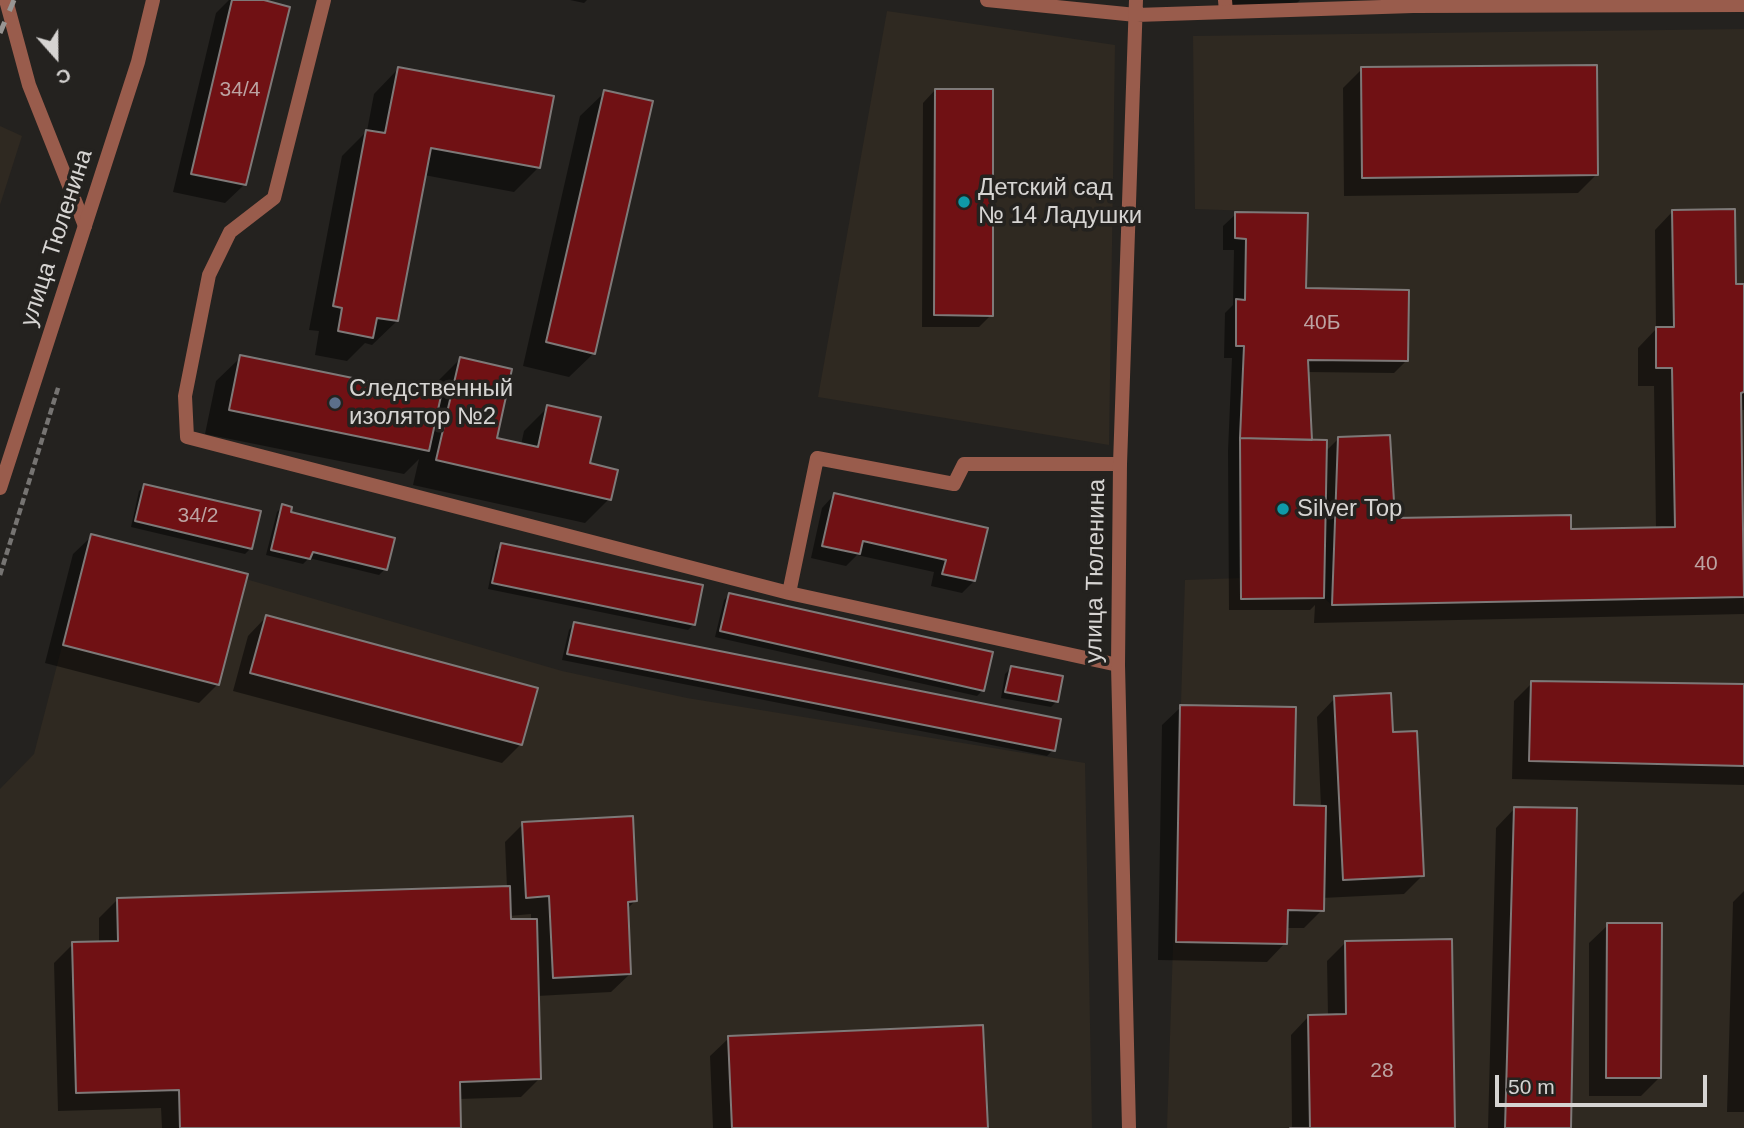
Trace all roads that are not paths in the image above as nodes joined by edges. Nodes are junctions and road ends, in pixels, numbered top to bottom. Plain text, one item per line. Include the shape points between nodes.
1 (6, 0) edge
2 (153, 0) edge
3 (324, 0) edge
4 (987, 0) edge
5 (1413, 3) edge
6 (1325, 5) edge
7 (1744, 5) edge
8 (1226, 6) edge
9 (1136, 7) edge
10 (85, 226) junction
11 (1120, 464) junction
12 (0, 488) edge
13 (789, 593) junction
14 (1118, 665) junction
15 (1129, 1128) edge

1 - 10 street via 29,85
2 - 10 street, улица Тюленина
3 - 13 street via 274,198 230,232 209,275 185,396 187,437
4 - 9 street
5 - 6 street
5 - 7 street
6 - 8 street
8 - 9 street
9 - 11 street, улица Тюленина
10 - 12 street, улица Тюленина
11 - 13 street via 964,464 954,484 817,458
11 - 14 street, улица Тюленина
13 - 14 street
14 - 15 street, улица Тюленина

